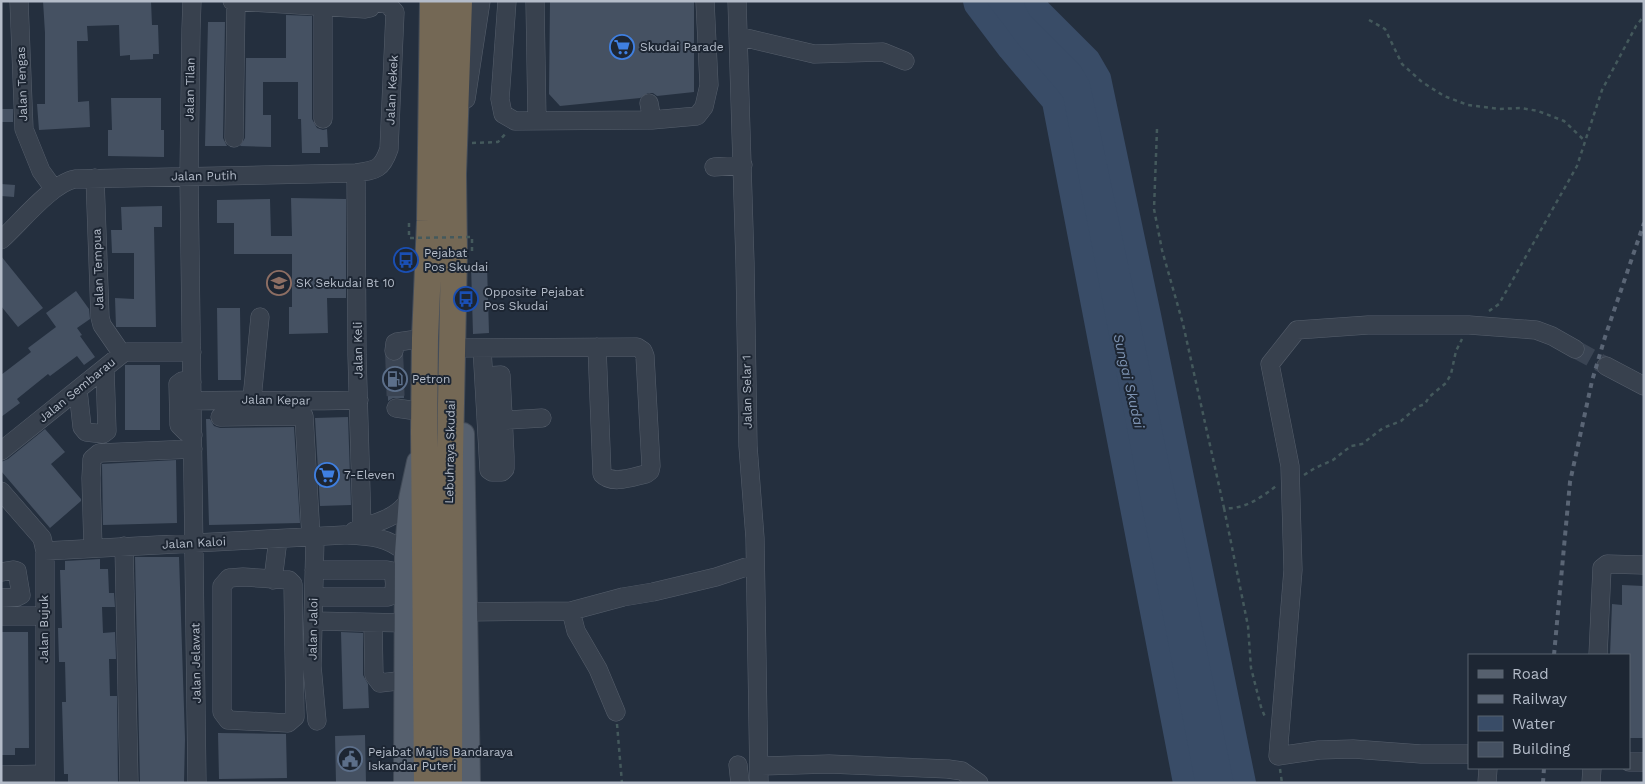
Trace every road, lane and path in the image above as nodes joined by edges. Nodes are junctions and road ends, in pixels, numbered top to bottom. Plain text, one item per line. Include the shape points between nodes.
1 (19, 1) edge
2 (192, 1) edge
3 (232, 1) edge
4 (372, 1) edge
5 (433, 1) edge
6 (459, 1) edge
7 (481, 1) edge
8 (507, 1) edge
9 (535, 1) edge
10 (705, 1) edge
11 (737, 1) edge
12 (236, 2) edge
13 (323, 4) edge
14 (1644, 16) edge
15 (1369, 20) dead end
16 (738, 36) junction
17 (905, 61) dead end
18 (322, 119) dead end
19 (537, 121) junction
20 (1157, 129) dead end
21 (234, 138) dead end
22 (1585, 141) junction
23 (498, 142) dead end
24 (463, 144) dead end
25 (743, 165) junction
26 (714, 167) dead end
27 (356, 173) junction
28 (453, 174) junction
29 (189, 176) junction
30 (95, 178) junction
31 (54, 189) junction
32 (409, 223) dead end
33 (1, 240) edge
34 (472, 253) dead end
35 (260, 317) dead end
36 (1469, 325) junction
37 (425, 338) junction
38 (597, 347) junction
39 (452, 348) junction
40 (482, 348) junction
41 (1575, 349) tunnel mouth
42 (394, 351) dead end
43 (192, 352) junction
44 (122, 354) junction
45 (1606, 366) tunnel mouth
46 (105, 368) junction
47 (192, 382) junction
48 (451, 382) junction
49 (1644, 386) edge
50 (78, 390) junction
51 (252, 399) junction
52 (359, 400) junction
53 (192, 401) junction
54 (319, 401) junction
55 (396, 408) dead end
56 (304, 416) junction
57 (220, 417) dead end
58 (542, 418) dead end
59 (424, 422) junction
60 (193, 442) junction
61 (1, 451) edge
62 (1290, 480) junction
63 (1, 491) edge
64 (410, 499) junction
65 (1224, 508) junction
66 (362, 527) junction
67 (344, 535) junction
68 (313, 537) junction
69 (278, 539) junction
70 (194, 543) junction
71 (124, 546) junction
72 (93, 548) junction
73 (45, 551) junction
74 (406, 553) junction
75 (755, 564) junction
76 (1644, 565) edge
77 (314, 570) junction
78 (1, 572) edge
79 (273, 580) junction
80 (314, 597) junction
81 (1, 598) edge
82 (571, 611) junction
83 (466, 612) junction
84 (1, 616) edge
85 (44, 616) junction
86 (314, 620) junction
87 (373, 623) junction
88 (406, 623) junction
89 (1598, 654) edge
90 (406, 680) junction
91 (616, 712) joint
92 (317, 720) dead end
93 (450, 743) junction
94 (1277, 746) junction
95 (1468, 754) edge
96 (1630, 762) edge
97 (1644, 762) edge
98 (1488, 769) edge
99 (1592, 769) edge
100 (759, 774) edge
101 (1, 775) edge
102 (45, 778) edge
103 (129, 783) edge
104 (197, 783) edge
105 (405, 783) edge
106 (427, 783) edge
107 (449, 783) edge
108 (454, 783) edge
109 (469, 783) edge
110 (622, 783) edge
111 (979, 783) edge
112 (1487, 783) edge
113 (1591, 783) edge

1 - 31 street, Jalan Tengas via 24,129 41,171
2 - 29 street, Jalan Tilan
3 - 12 street
4 - 13 street via 370,8 365,9
4 - 27 street, Jalan Kekek via 386,4 396,12 389,149 384,162 376,170
5 - 37 highway, Lebuhraya Skudai
6 - 28 highway, Lebuhraya Skudai
7 - 28 street
8 - 19 street via 500,99 503,114 515,121
9 - 19 street
10 - 19 street via 709,85 704,108 697,116 650,111
11 - 16 street, Jalan Selar 1
12 - 13 street
12 - 21 street
13 - 18 street
14 - 22 path via 1602,90
15 - 22 path via 1385,29 1402,64 1444,96 1468,106 1538,111 1564,121
16 - 17 street via 814,54 883,52
16 - 25 street, Jalan Selar 1
20 - 65 path via 1154,209
22 - 36 path via 1577,166 1499,304
23 - 24 path
25 - 26 street
25 - 75 street, Jalan Selar 1 via 748,446
27 - 29 street, Jalan Putih
27 - 52 street, Jalan Keli
28 - 39 highway, Lebuhraya Skudai
29 - 30 street, Jalan Putih
29 - 43 street, Jalan Tilan
30 - 31 street, Jalan Putih via 66,180
30 - 44 street, Jalan Tempua via 100,317
31 - 33 street
32 - 34 path, bridge via 409,238 472,236
35 - 51 street
36 - 41 street via 1536,330
36 - 62 path via 1456,351 1446,383 1424,404 1362,444 1351,446 1333,460
36 - 62 street via 1368,325 1296,330 1270,364
37 - 42 street via 397,342
37 - 59 highway, Lebuhraya Skudai
38 - 38 street via 637,347 645,356 651,466 646,474 613,480 602,474
38 - 40 street
39 - 40 street
39 - 48 highway, Lebuhraya Skudai
40 - 58 street via 484,376 495,421
43 - 44 street, Jalan Sembarau
43 - 47 street, Jalan Jelawat
44 - 46 street, Jalan Sembarau
45 - 49 street
46 - 50 street, Jalan Sembarau
46 - 50 street via 107,431 103,434 86,432 82,427
47 - 53 street, Jalan Jelawat
47 - 60 street via 178,384 179,425
48 - 83 main road via 462,434
48 - 93 highway, Lebuhraya Skudai
50 - 61 street, Jalan Sembarau
51 - 53 street, Jalan Kepar
51 - 54 street, Jalan Kepar
52 - 54 street, Jalan Kepar
52 - 66 street, Jalan Keli
53 - 60 street, Jalan Jelawat
54 - 56 street via 319,410
55 - 59 street
56 - 57 street
56 - 68 street, Jalan Jaloi
59 - 64 main road
59 - 106 highway, Lebuhraya Skudai
60 - 70 street, Jalan Jelawat
60 - 72 street via 98,453 92,459
62 - 65 path via 1251,503 1235,509
62 - 94 street via 1293,570
63 - 73 street, Jalan Bujuk via 42,538
64 - 66 street, Jalan Kaloi via 402,510
64 - 74 main road
65 - 94 path via 1248,626 1251,668 1261,707
66 - 67 street, Jalan Kaloi
67 - 68 street, Jalan Kaloi
67 - 74 street, Jalan Kaloi via 392,541
68 - 69 street, Jalan Kaloi
68 - 77 street, Jalan Jaloi
69 - 70 street, Jalan Kaloi
69 - 79 street
70 - 71 street, Jalan Kaloi
70 - 104 street, Jalan Jelawat
71 - 72 street, Jalan Kaloi
71 - 103 street
72 - 73 street, Jalan Kaloi
73 - 85 street, Jalan Bujuk
74 - 88 main road
75 - 82 street via 693,583
75 - 100 street, Jalan Selar 1
76 - 89 street via 1606,564 1602,568
77 - 80 street, Jalan Jaloi
77 - 80 street via 392,571 394,590 388,597
78 - 81 street via 17,572 21,590 17,597
79 - 79 street via 229,578 222,586 222,712 228,720 288,723 295,717 293,584 289,580
80 - 86 street, Jalan Jaloi
82 - 83 street
82 - 91 street via 576,631 598,668
83 - 109 main road
84 - 85 street
85 - 102 street, Jalan Bujuk
86 - 87 street
86 - 92 street, Jalan Jaloi via 312,666
87 - 88 street
87 - 90 street via 376,679 380,683
88 - 90 main road
90 - 105 main road
91 - 110 path
93 - 107 highway, Lebuhraya Skudai
93 - 108 highway
94 - 95 street via 1278,756 1353,749
96 - 97 street
98 - 112 street
99 - 113 street
100 - 111 street via 829,764 948,769 962,771
101 - 102 street

